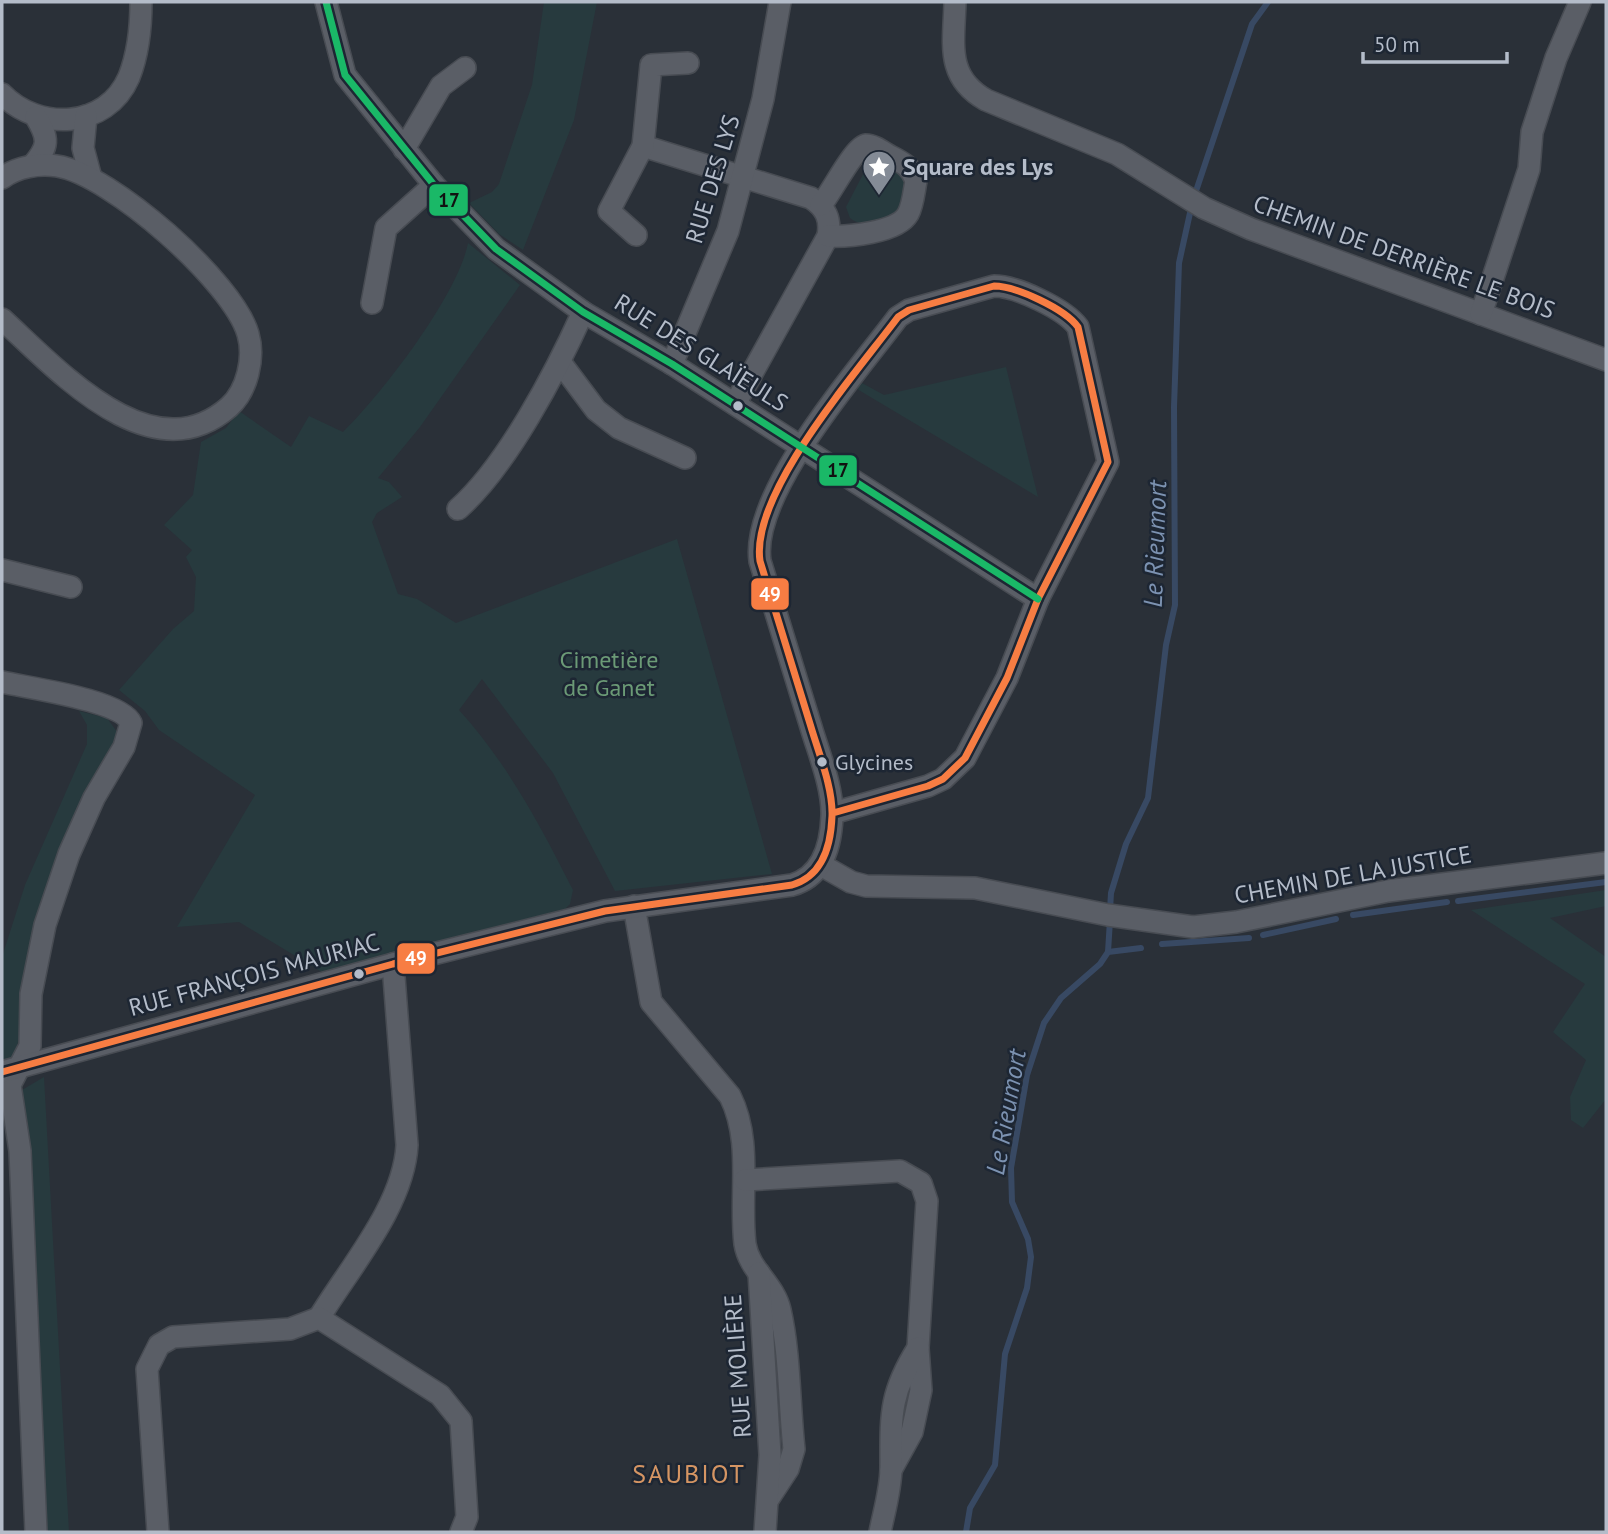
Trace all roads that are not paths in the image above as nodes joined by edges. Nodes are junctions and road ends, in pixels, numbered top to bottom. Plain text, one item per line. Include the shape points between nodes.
1 (141, 2) edge
2 (326, 2) edge
3 (780, 2) edge
4 (955, 2) edge
5 (1580, 2) edge
6 (688, 62) dead end
7 (465, 68) dead end
8 (2, 94) edge
9 (86, 116) junction
10 (36, 117) junction
11 (643, 146) junction
12 (404, 149) junction
13 (33, 165) junction
14 (743, 177) junction
15 (2, 178) edge
16 (90, 178) junction
17 (433, 185) junction
18 (821, 205) junction
19 (636, 235) dead end
20 (828, 236) junction
21 (372, 303) dead end
22 (583, 312) junction
23 (1481, 314) junction
24 (2, 319) edge
25 (1606, 360) edge
26 (560, 362) junction
27 (672, 364) junction
28 (735, 404) junction
29 (802, 446) junction
30 (685, 458) dead end
31 (458, 509) dead end
32 (2, 570) edge
33 (71, 587) dead end
34 (1038, 599) junction
35 (2, 682) edge
36 (833, 813) junction
37 (1606, 863) edge
38 (815, 871) junction
39 (634, 906) junction
40 (393, 964) junction
41 (9, 1070) edge
42 (745, 1180) junction
43 (319, 1318) junction
44 (36, 1532) edge
45 (158, 1532) edge
46 (461, 1532) edge
47 (765, 1532) edge
48 (880, 1532) edge

1 - 9 street via 128,79 116,96
2 - 12 street, RUE DES GLAÏEULS via 345,75
3 - 14 street, RUE DES LYS via 764,99
4 - 23 street, CHEMIN DE DERRIÈRE LE BOIS via 957,71 969,90 1117,154 1251,229
5 - 23 street via 1532,132 1529,169
6 - 11 street via 651,65
7 - 12 street via 441,86
8 - 10 street
9 - 10 street via 54,121
9 - 16 street via 83,148
10 - 13 street via 46,133 45,151
11 - 14 street
11 - 19 street via 609,211
12 - 17 street, RUE DES GLAÏEULS
13 - 15 street
13 - 16 street via 58,166
14 - 18 street
14 - 27 street, RUE DES LYS via 728,231
16 - 24 street via 162,228 193,256 238,312 248,335 245,384 232,404 213,420 190,430 165,431 141,425 85,393
17 - 21 street via 386,228
17 - 22 street, RUE DES GLAÏEULS via 504,255
18 - 20 street via 828,216
18 - 20 street via 860,146 869,145 907,164 916,181 908,214 902,220 852,238
20 - 28 street
22 - 26 street, RUE DES GLAÏEULS
22 - 27 street, RUE DES GLAÏEULS
23 - 25 street, CHEMIN DE DERRIÈRE LE BOIS
26 - 30 street via 596,410 619,428
26 - 31 street, RUE DES GLAÏEULS via 481,488
27 - 28 street, RUE DES GLAÏEULS
28 - 29 street, RUE DES GLAÏEULS
29 - 34 street, RUE DES GLAÏEULS
29 - 34 street via 898,317 909,310 1008,286 1071,317 1078,327 1108,462
29 - 36 street via 762,524 758,548
32 - 33 street
34 - 36 street via 1007,678 955,770 928,786
35 - 41 street via 104,705 123,712 131,723 124,747 69,854 45,925 31,994 30,1046
36 - 38 street via 830,836
37 - 38 street, CHEMIN DE LA JUSTICE via 1388,891 1193,927 975,888 866,886
38 - 39 street, RUE FRANÇOIS MAURIAC via 792,885
39 - 40 street, RUE FRANÇOIS MAURIAC
39 - 42 street, RUE MOLIÈRE via 647,993 730,1096 739,1114
40 - 41 street, RUE FRANÇOIS MAURIAC
40 - 43 street via 406,1166 391,1202
41 - 44 street via 20,1151
42 - 47 street, RUE MOLIÈRE via 745,1241 759,1273 770,1455
42 - 48 street via 892,1170 921,1183 926,1201 918,1348 893,1400 891,1470
43 - 45 street via 290,1329 173,1337 155,1351 147,1369
43 - 46 street via 440,1395 455,1410 461,1420 467,1517

